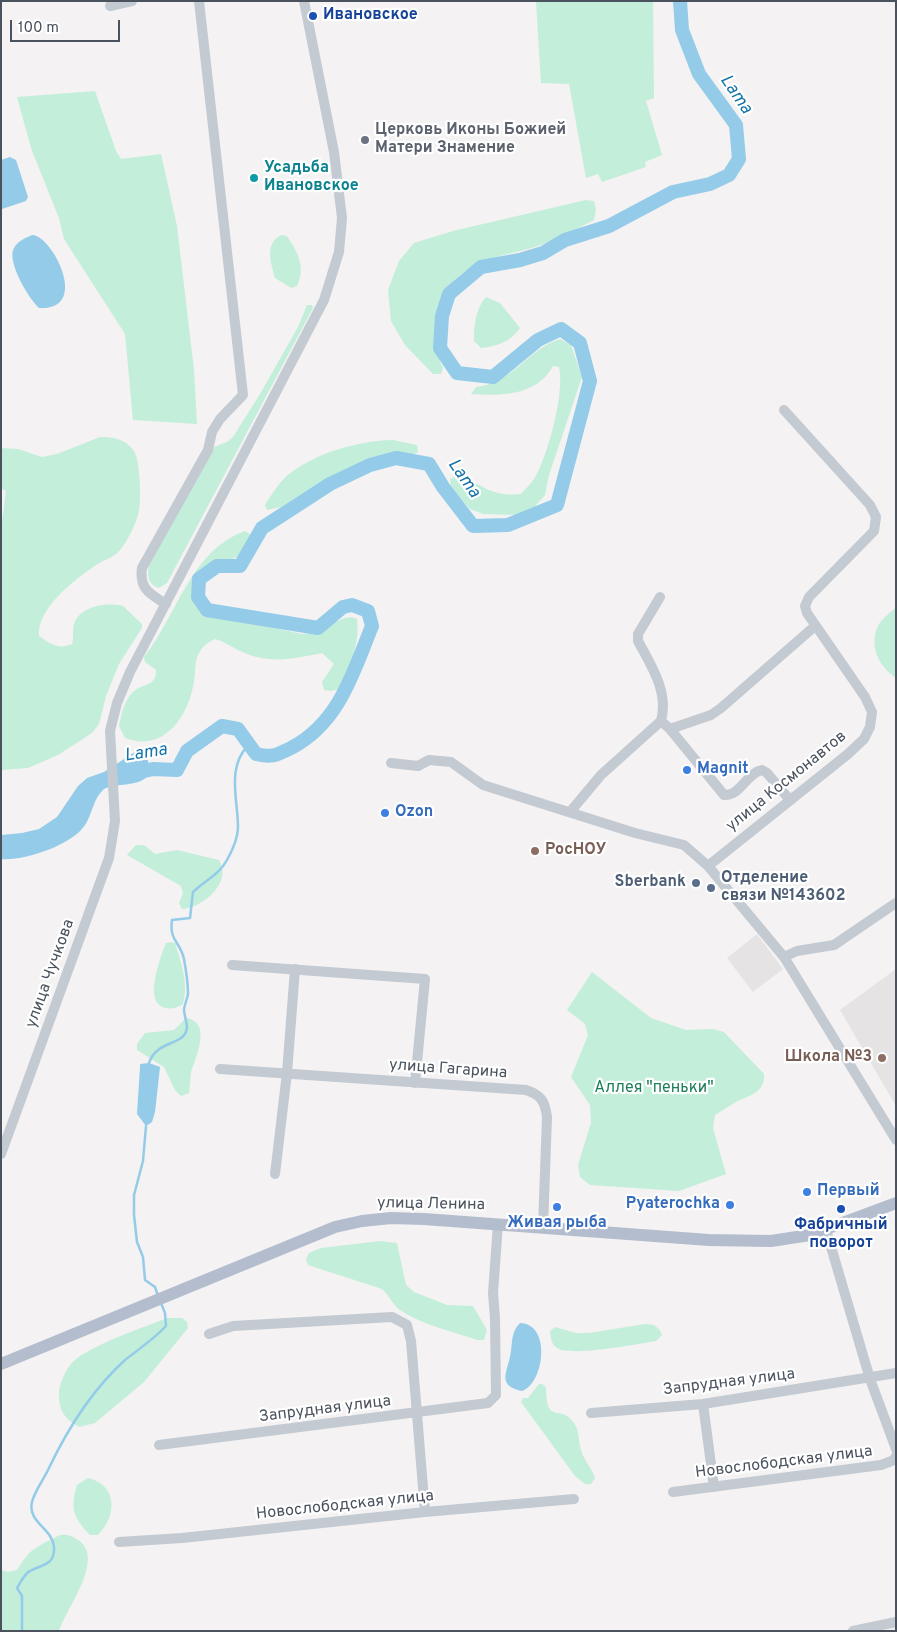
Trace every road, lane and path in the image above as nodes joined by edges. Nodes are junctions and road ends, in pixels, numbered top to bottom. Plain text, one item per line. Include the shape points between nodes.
1 (132, 1) edge
2 (199, 1) edge
3 (304, 1) edge
4 (110, 6) dead end
5 (784, 410) dead end
6 (660, 597) dead end
7 (166, 604) junction
8 (815, 626) junction
9 (661, 721) junction
10 (670, 729) junction
11 (390, 763) dead end
12 (790, 800) junction
13 (570, 812) junction
14 (708, 866) junction
15 (896, 903) edge
16 (784, 958) junction
17 (232, 964) dead end
18 (295, 969) junction
19 (220, 1069) dead end
20 (287, 1073) junction
21 (415, 1083) junction
22 (896, 1140) edge
23 (1, 1154) edge
24 (275, 1174) dead end
25 (896, 1203) edge
26 (498, 1224) junction
27 (543, 1227) junction
28 (826, 1230) junction
29 (210, 1334) dead end
30 (1, 1364) edge
31 (896, 1373) edge
32 (870, 1379) junction
33 (703, 1404) junction
34 (591, 1412) dead end
35 (416, 1414) junction
36 (159, 1445) dead end
37 (896, 1449) edge
38 (896, 1456) edge
39 (714, 1487) junction
40 (673, 1492) dead end
41 (574, 1499) dead end
42 (425, 1512) junction
43 (119, 1542) dead end
44 (896, 1622) edge
45 (853, 1631) edge

1 - 4 street
2 - 7 street via 243,394 212,432 208,450 142,568 140,579 144,589
3 - 7 street, улица Чучкова via 338,177 342,218 339,252 324,300
5 - 8 street, улица Космонавтов via 870,505 876,517 874,531 809,597 807,613
6 - 9 street via 638,634 638,641 658,677
7 - 23 street, улица Чучкова via 117,703 110,731 115,802 113,842
8 - 10 street via 721,708 711,715
8 - 12 street, улица Космонавтов via 866,697 872,712 870,728 864,739 848,754
9 - 10 street
9 - 13 street via 601,775
10 - 12 street via 724,795 734,793 751,775 762,770
11 - 13 street via 418,766 429,760 451,762 483,785
12 - 14 street, улица Космонавтов
13 - 14 street via 684,846
14 - 16 street
15 - 16 street via 834,946 797,951
16 - 22 street
17 - 18 street
18 - 20 street
18 - 21 street via 425,979
19 - 20 street, улица Гагарина
20 - 21 street, улица Гагарина
20 - 24 street
21 - 27 street, улица Гагарина via 526,1090 540,1097 547,1117
25 - 28 main road, улица Ленина
26 - 27 main road, улица Ленина
26 - 30 main road, улица Ленина via 391,1218 335,1227
26 - 35 street, Запрудная улица via 493,1293 496,1395 488,1403
27 - 28 main road, улица Ленина via 740,1242 791,1239
28 - 32 street
29 - 35 street via 233,1326 392,1317 400,1320 410,1333
31 - 32 street, Запрудная улица
32 - 33 street, Запрудная улица
32 - 37 street
33 - 34 street, Запрудная улица
33 - 39 street
35 - 36 street, Запрудная улица
35 - 42 street
38 - 39 street, Новослободская улица via 881,1465
39 - 40 street, Новослободская улица
41 - 42 street, Новослободская улица
42 - 43 street, Новослободская улица
44 - 45 street

